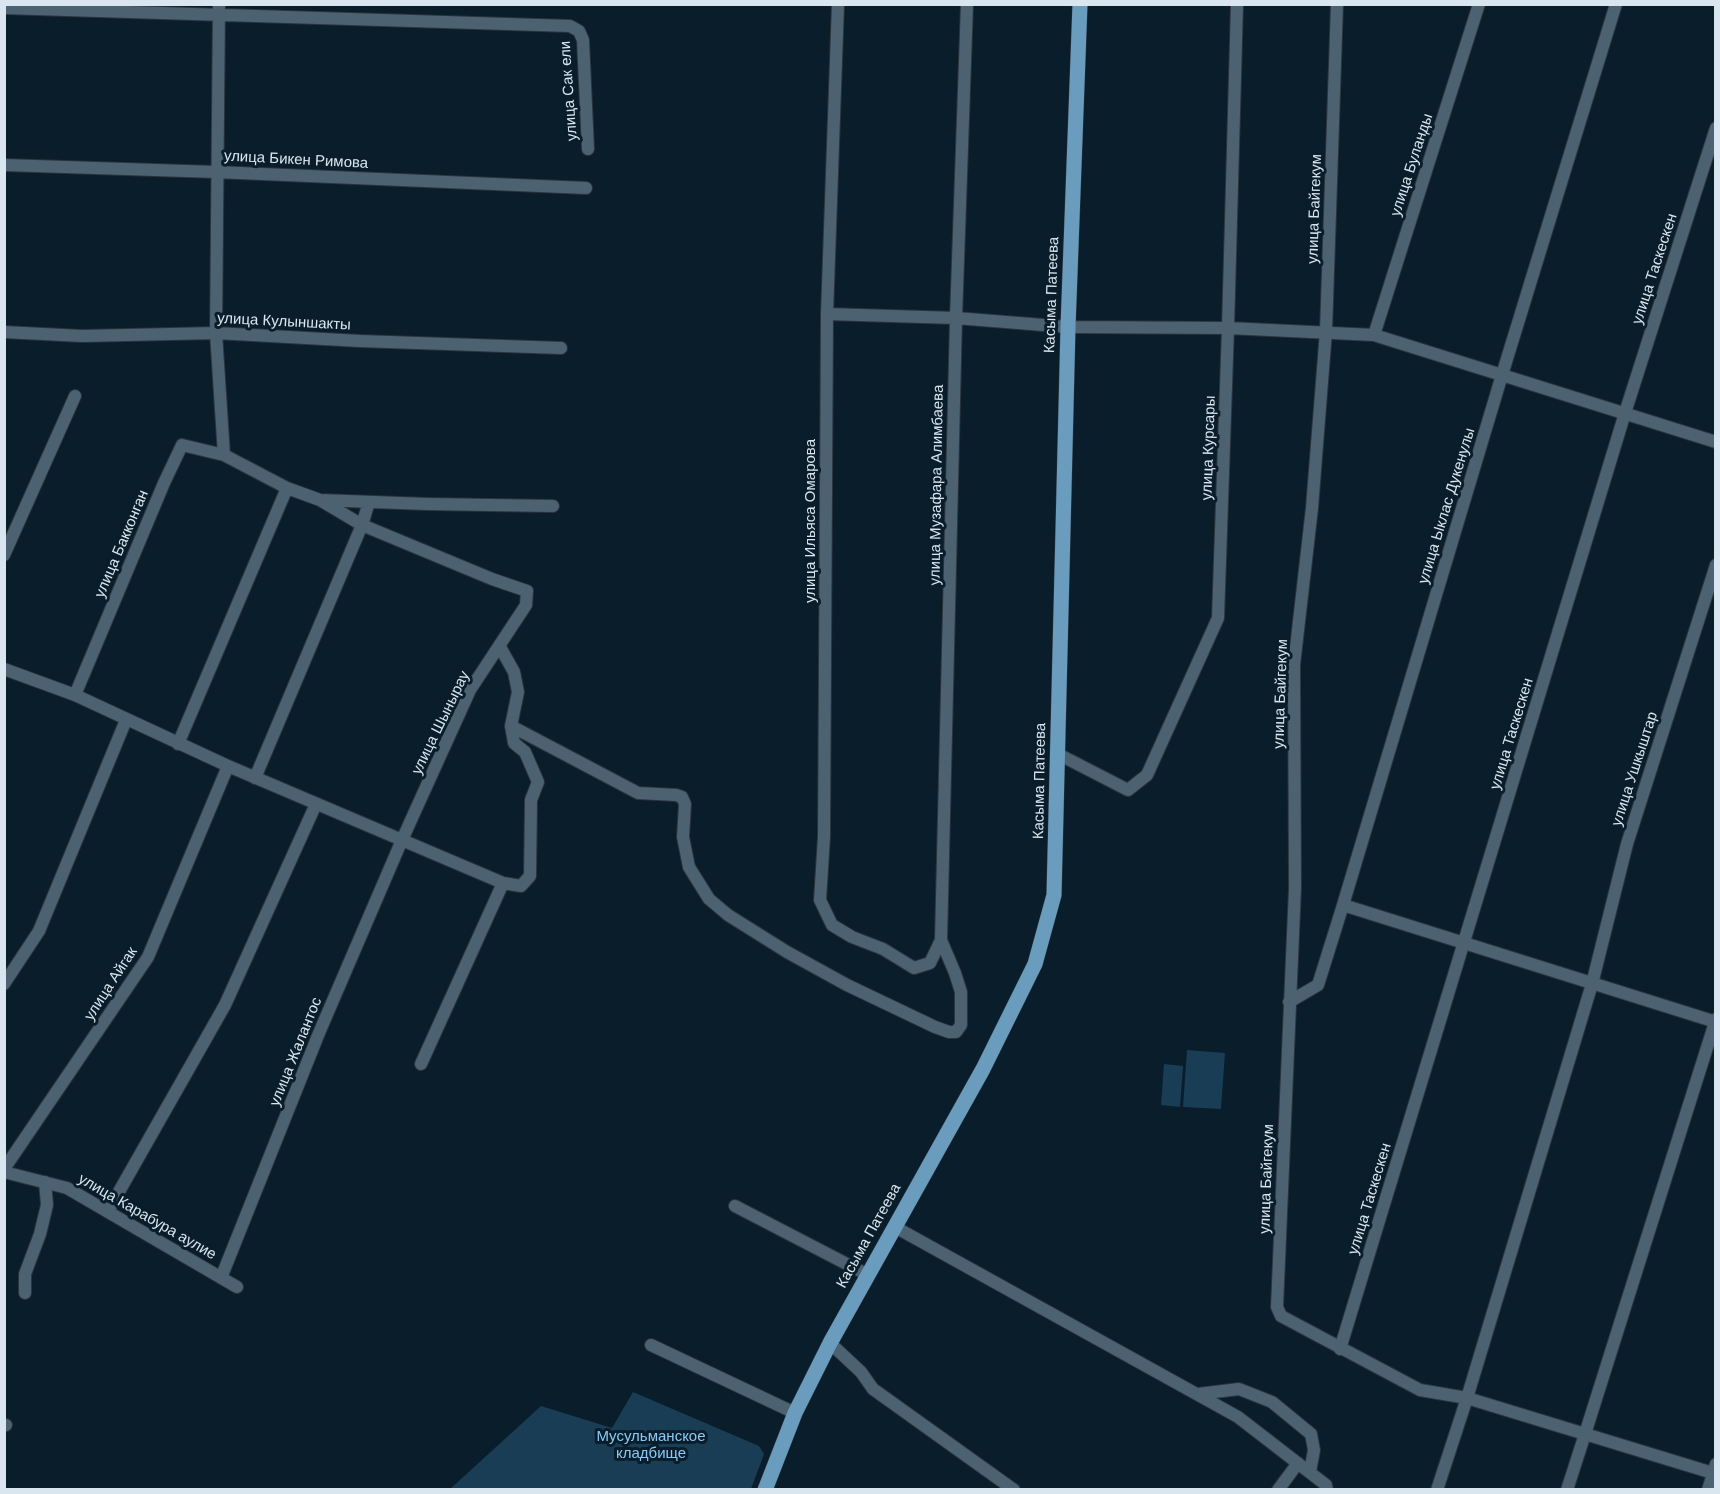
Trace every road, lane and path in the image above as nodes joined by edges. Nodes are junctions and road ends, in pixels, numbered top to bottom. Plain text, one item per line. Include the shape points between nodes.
1 (838, 4) edge
2 (967, 4) edge
3 (1080, 4) edge
4 (1237, 4) edge
5 (1337, 4) edge
6 (1479, 4) edge
7 (1616, 4) edge
8 (4, 9) edge
9 (219, 10) edge
10 (1716, 128) edge
11 (588, 149) dead end
12 (4, 165) edge
13 (216, 171) junction
14 (586, 188) dead end
15 (827, 314) junction
16 (956, 318) junction
17 (1068, 327) junction
18 (1228, 328) junction
19 (1326, 331) junction
20 (4, 332) edge
21 (216, 333) junction
22 (1374, 335) junction
23 (561, 348) dead end
24 (1502, 375) junction
25 (75, 396) dead end
26 (1625, 413) junction
27 (1716, 442) edge
28 (224, 455) junction
29 (287, 488) junction
30 (320, 500) junction
31 (369, 502) junction
32 (553, 506) dead end
33 (362, 525) junction
34 (4, 555) edge
35 (1716, 566) edge
36 (500, 647) junction
37 (4, 669) edge
38 (75, 695) junction
39 (126, 720) junction
40 (512, 726) junction
41 (178, 744) junction
42 (1058, 754) junction
43 (228, 766) junction
44 (255, 778) junction
45 (316, 804) junction
46 (402, 840) junction
47 (503, 883) junction
48 (1343, 905) junction
49 (941, 940) junction
50 (1464, 944) junction
51 (930, 963) joint
52 (4, 984) edge
53 (1592, 984) junction
54 (1289, 1002) junction
55 (1715, 1021) edge
56 (421, 1064) dead end
57 (4, 1171) edge
58 (45, 1182) junction
59 (735, 1206) dead end
60 (108, 1212) junction
61 (895, 1227) junction
62 (868, 1275) junction
63 (221, 1278) junction
64 (237, 1287) dead end
65 (25, 1293) dead end
66 (830, 1342) junction
67 (651, 1345) dead end
68 (1340, 1349) junction
69 (1198, 1394) junction
70 (1467, 1398) junction
71 (795, 1413) junction
72 (1585, 1434) junction
73 (1298, 1462) junction
74 (1715, 1471) edge
75 (1310, 1472) junction
76 (1014, 1489) edge
77 (765, 1490) edge
78 (1278, 1490) edge
79 (1327, 1490) edge
80 (1437, 1490) edge
81 (1567, 1490) edge
82 (1708, 1490) edge

1 - 15 street, улица Ильяса Омарова
2 - 16 street, улица Музафара Алимбаева
3 - 17 main road, Касыма Патеева
4 - 18 street, улица Курсары
5 - 19 street, улица Байгекум
6 - 22 street, улица Буланды
7 - 24 street, улица Ыклас Дукенулы
8 - 9 street, улица Сак ели
9 - 11 street, улица Сак ели via 570,26 579,31 583,40
9 - 13 street
10 - 26 street, улица Таскескен
12 - 13 street, улица Бикен Римова
13 - 14 street, улица Бикен Римова
13 - 21 street
15 - 16 street
15 - 51 street, улица Ильяса Омарова via 824,837 820,900 832,925 852,937 884,949 914,968
16 - 17 street
16 - 49 street, улица Музафара Алимбаева
17 - 18 street
17 - 42 main road, Касыма Патеева
18 - 19 street
18 - 42 street, улица Курсары via 1218,618 1147,775 1128,790
19 - 22 street
19 - 54 street, улица Байгекум via 1294,665 1295,888
20 - 21 street, улица Кулыншакты via 82,336
21 - 23 street, улица Кулыншакты
21 - 28 street
22 - 24 street
24 - 26 street
24 - 48 street, улица Ыклас Дукенулы
25 - 34 street
26 - 27 street
26 - 50 street, улица Таскескен
28 - 29 street
28 - 38 street, улица Бакконган via 182,446
29 - 30 street
29 - 41 street
30 - 31 street
30 - 33 street
31 - 32 street
31 - 33 street
33 - 36 street, улица Шынырау via 527,591 526,605
33 - 44 street
35 - 53 street, улица Ушкыштар via 1626,844
36 - 40 street via 514,672 518,692
36 - 46 street, улица Шынырау via 470,690
37 - 38 street
38 - 39 street
39 - 41 street
39 - 52 street via 39,931
40 - 47 street via 514,743 525,752 538,782 531,801 530,876 521,886
40 - 49 street via 638,793 682,797 689,867 709,899 787,952 847,985 935,1027 956,1032 961,1025 961,992
41 - 43 street
42 - 61 main road, Касыма Патеева via 1054,895 1035,964 983,1069
43 - 44 street
43 - 57 street, улица Айгак via 148,957
44 - 45 street
45 - 46 street
45 - 60 street via 225,1005
46 - 47 street
46 - 63 street, улица Жалантос via 319,1032
47 - 56 street
48 - 50 street
48 - 54 street, улица Ыклас Дукенулы via 1317,985
49 - 51 street, улица Музафара Алимбаева
50 - 53 street
50 - 68 street, улица Таскескен
53 - 55 street
53 - 70 street, улица Ушкыштар
54 - 68 street, улица Байгекум via 1277,1307 1281,1316
55 - 72 street
57 - 58 street, улица Карабура аулие
58 - 60 street, улица Карабура аулие via 67,1188
58 - 65 street via 47,1205 25,1274
59 - 62 street
60 - 63 street, улица Карабура аулие
61 - 62 main road, Касыма Патеева
61 - 69 street
62 - 66 main road, Касыма Патеева
63 - 64 street, улица Карабура аулие
66 - 71 main road, Касыма Патеева
66 - 76 street via 873,1389
67 - 71 street
68 - 70 street, улица Байгекум via 1420,1390
69 - 73 street via 1238,1417
69 - 75 street via 1239,1389 1272,1401 1311,1434 1314,1450
70 - 72 street, улица Байгекум
70 - 80 street, улица Ушкыштар
71 - 77 main road, Касыма Патеева
72 - 74 street, улица Байгекум
72 - 81 street
73 - 75 street
73 - 78 street
74 - 82 street
75 - 79 street

